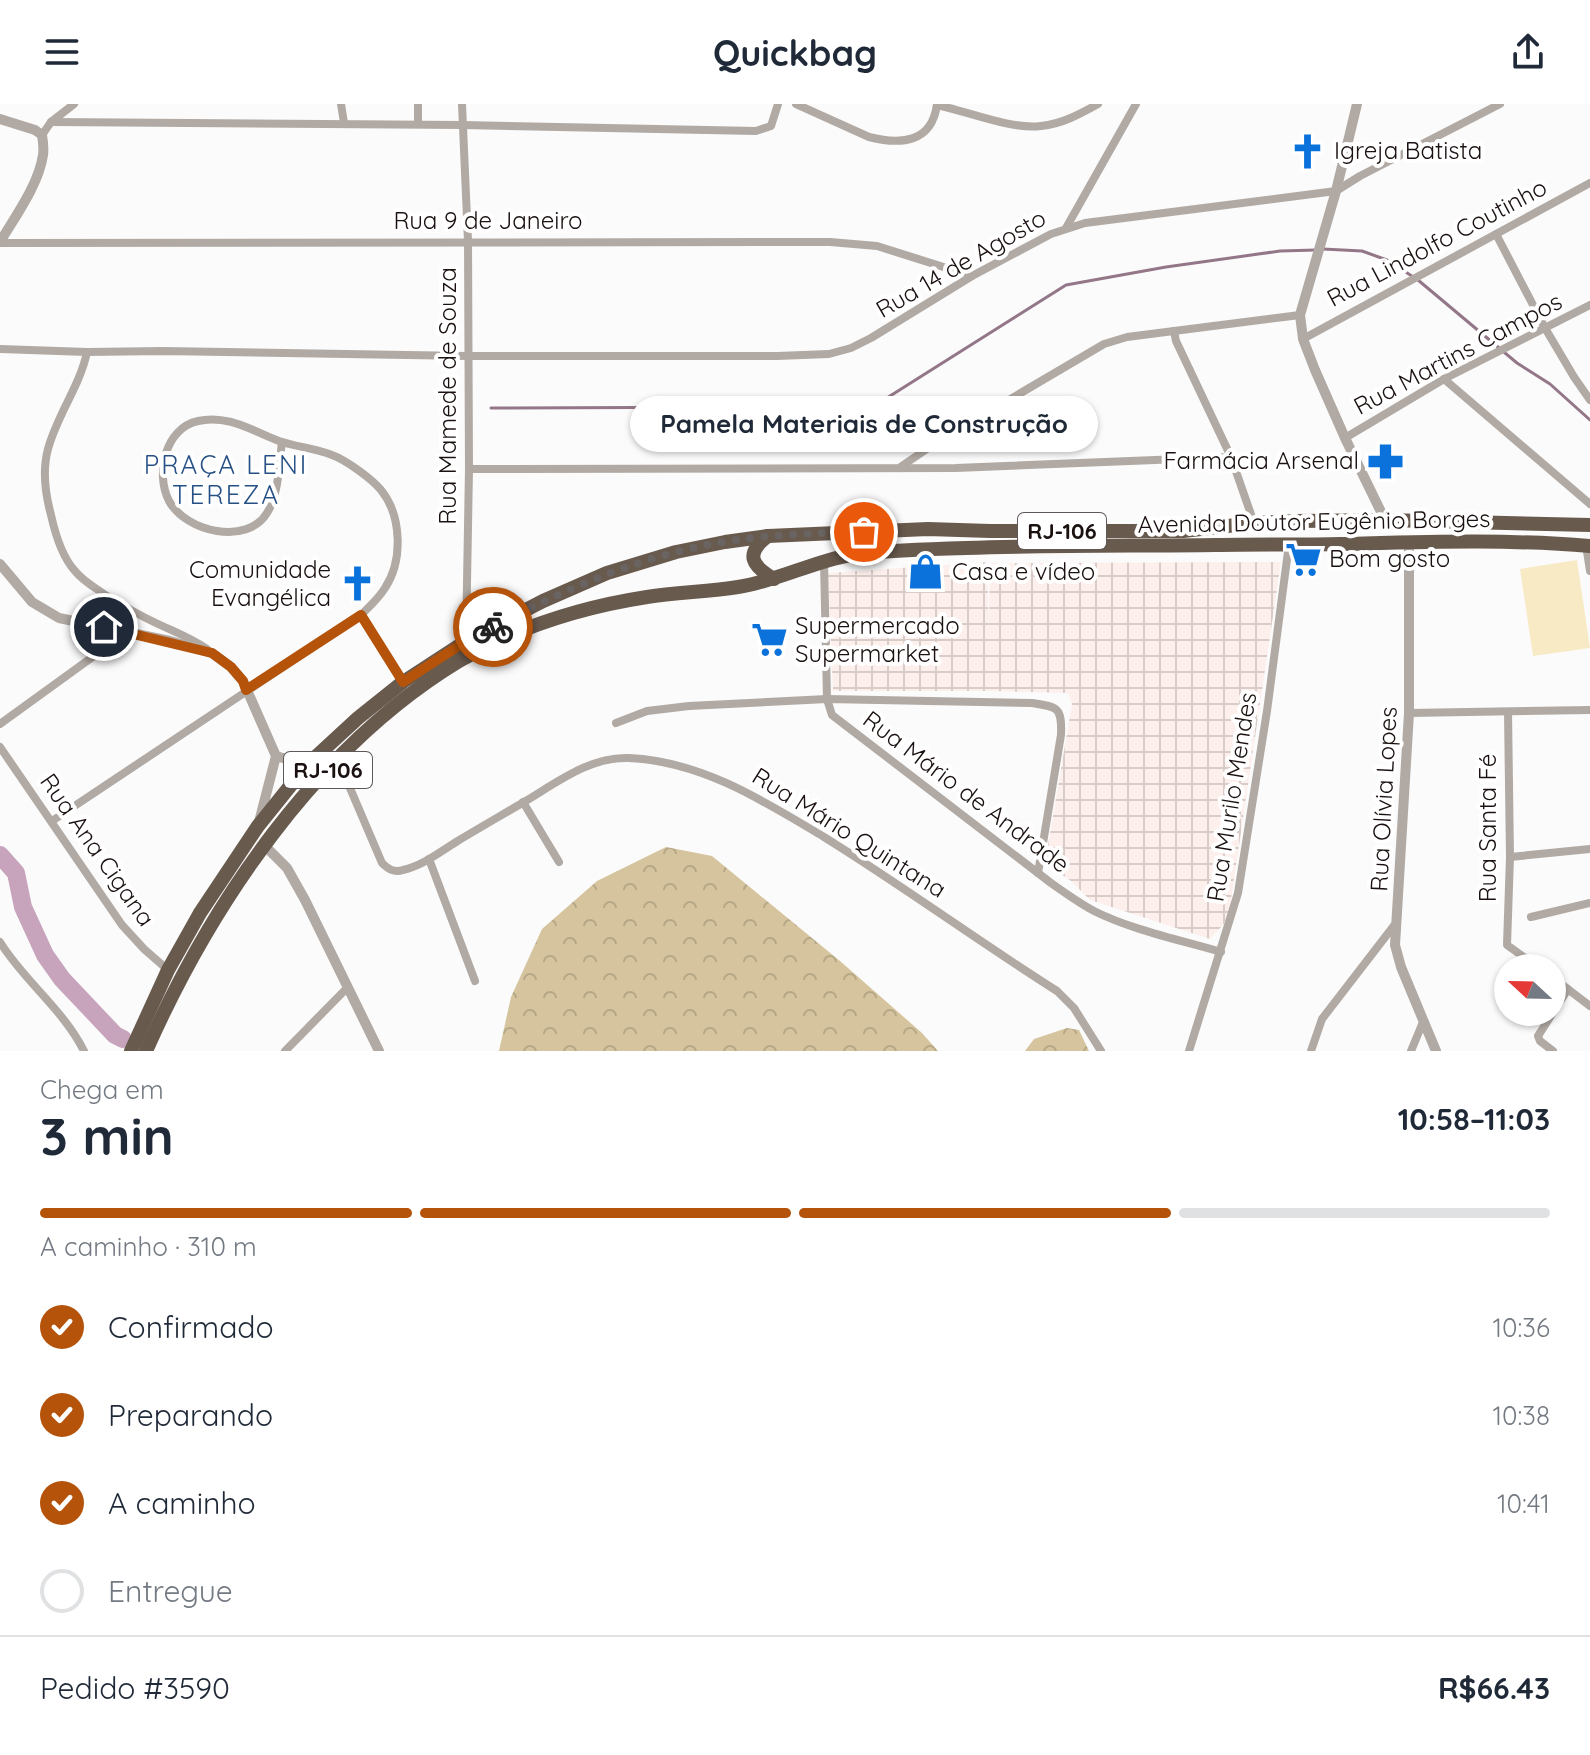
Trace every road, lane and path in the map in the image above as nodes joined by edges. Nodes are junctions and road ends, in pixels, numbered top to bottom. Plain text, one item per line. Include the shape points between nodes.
1 (74, 104) edge
2 (341, 104) edge
3 (418, 104) edge
4 (462, 104) edge
5 (778, 104) edge
6 (796, 104) edge
7 (937, 104) edge
8 (1098, 104) edge
9 (1136, 104) edge
10 (1357, 104) edge
11 (1500, 104) edge
12 (0, 119) edge
13 (51, 122) junction
14 (344, 123) junction
15 (418, 124) junction
16 (462, 125) junction
17 (39, 133) junction
18 (1590, 183) edge
19 (1336, 191) junction
20 (1066, 228) junction
21 (1496, 234) junction
22 (468, 241) junction
23 (0, 242) edge
24 (972, 276) junction
25 (1590, 305) edge
26 (1300, 315) junction
27 (1545, 328) junction
28 (1174, 331) junction
29 (1303, 339) junction
30 (0, 349) edge
31 (87, 352) junction
32 (468, 356) junction
33 (1444, 379) junction
34 (1590, 400) edge
35 (1345, 438) junction
36 (282, 442) junction
37 (1231, 457) junction
38 (899, 468) junction
39 (469, 469) junction
40 (1590, 504) edge
41 (1385, 520) junction
42 (1254, 523) junction
43 (1590, 525) edge
44 (768, 536) junction
45 (1409, 541) junction
46 (1289, 544) junction
47 (1588, 545) edge
48 (824, 561) junction
49 (0, 564) edge
50 (1590, 571) edge
51 (774, 579) junction
52 (361, 615) junction
53 (127, 632) junction
54 (466, 641) junction
55 (212, 653) junction
56 (403, 682) junction
57 (246, 690) junction
58 (827, 699) junction
59 (1590, 710) edge
60 (1508, 712) junction
61 (1409, 713) junction
62 (616, 723) dead end
63 (0, 724) edge
64 (0, 747) edge
65 (276, 756) junction
66 (338, 760) junction
67 (307, 765) junction
68 (523, 802) junction
69 (52, 821) junction
70 (258, 826) junction
71 (264, 845) junction
72 (1590, 849) edge
73 (1510, 857) junction
74 (429, 859) junction
75 (559, 862) dead end
76 (1038, 873) junction
77 (1590, 903) edge
78 (1531, 917) dead end
79 (1396, 923) junction
80 (0, 942) edge
81 (1221, 952) junction
82 (1520, 954) edge
83 (168, 970) junction
84 (475, 981) dead end
85 (348, 987) junction
86 (1568, 989) joint
87 (160, 1001) junction
88 (1589, 1003) edge
89 (1423, 1022) junction
90 (84, 1051) edge
91 (131, 1051) edge
92 (146, 1051) edge
93 (285, 1051) edge
94 (379, 1051) edge
95 (1101, 1051) edge
96 (1189, 1051) edge
97 (1311, 1051) edge
98 (1411, 1051) edge
99 (1436, 1051) edge
100 (1553, 1051) edge

1 - 13 street
2 - 14 street
3 - 15 street
4 - 16 street, Rua Mamede de Souza
5 - 16 street via 771,126 756,131
6 - 7 street via 880,140 922,135
7 - 8 street via 1037,127 1065,121
9 - 20 street
10 - 19 street
11 - 19 street, Rua 14 de Agosto
12 - 17 street
13 - 14 street
13 - 17 street
14 - 15 street
15 - 16 street
16 - 22 street, Rua Mamede de Souza
17 - 23 street via 40,167
18 - 21 street, Rua Lindolfo Coutinho
19 - 20 street, Rua 14 de Agosto
19 - 26 street
20 - 24 street, Rua 14 de Agosto
21 - 27 street
21 - 29 street, Rua Lindolfo Coutinho
22 - 23 street, Rua 9 de Janeiro
22 - 24 street, Rua 9 de Janeiro via 858,244
22 - 32 street, Rua Mamede de Souza
24 - 32 street, Rua 14 de Agosto via 871,338 829,354
25 - 27 street, Rua Martins Campos
26 - 28 street
26 - 29 street
27 - 33 street, Rua Martins Campos
27 - 34 street
28 - 37 street
28 - 38 street via 1104,344
29 - 35 street
30 - 31 street, Rua 14 de Agosto
31 - 32 street, Rua 14 de Agosto
31 - 55 street via 47,453 44,477 63,550 89,584
32 - 39 street, Rua Mamede de Souza
33 - 35 street, Rua Martins Campos
33 - 40 street
35 - 41 street
36 - 36 street via 218,419 196,421 177,433 166,452 162,472 168,500 196,527 234,532 256,525 268,512
36 - 52 street via 333,455 381,490 392,509 397,546 393,570 385,589
37 - 38 street
37 - 42 street
38 - 39 street
39 - 54 street, Rua Mamede de Souza
41 - 42 highway, Avenida Doutor Eugênio Borges / RJ-106
41 - 43 highway, Avenida Doutor Eugênio Borges / RJ-106
42 - 44 highway, Avenida Doutor Eugênio Borges / RJ-106 via 1183,531 928,529
44 - 51 highway via 753,556 758,569
44 - 54 highway, Avenida Doutor Eugênio Borges / RJ-106 via 676,552 607,573
45 - 46 highway, Avenida Doutor Eugênio Borges / RJ-106
45 - 47 highway, Avenida Doutor Eugênio Borges / RJ-106
45 - 61 street, Rua Olívia Lopes
46 - 48 highway, Avenida Doutor Eugênio Borges / RJ-106 via 898,550
46 - 81 street, Rua Murilo Mendes via 1238,893
47 - 50 street
48 - 51 highway, Avenida Doutor Eugênio Borges / RJ-106
48 - 58 street
49 - 53 street via 32,602 59,618
51 - 66 highway, Avenida Doutor Eugênio Borges / RJ-106 via 616,603 509,636 403,699
52 - 56 street
52 - 57 street
53 - 55 street
53 - 63 street
54 - 56 highway, Avenida Doutor Eugênio Borges / RJ-106
55 - 57 street via 231,667
56 - 67 highway, Avenida Doutor Eugênio Borges / RJ-106
57 - 65 street
57 - 69 street
58 - 62 street via 689,706 647,711
58 - 76 street, Rua Mário de Andrade via 832,715
58 - 76 street via 1032,703 1056,708 1061,713 1061,735
59 - 60 street
60 - 61 street
60 - 73 street, Rua Santa Fé
61 - 79 street, Rua Olívia Lopes
64 - 69 street, Rua Ana Cigana
65 - 67 street
65 - 70 street
66 - 71 highway, Avenida Doutor Eugênio Borges / RJ-106
66 - 74 street, Rua Mário Quintana via 382,863 402,871
67 - 70 highway, Avenida Doutor Eugênio Borges / RJ-106
68 - 74 street, Rua Mário Quintana
68 - 75 street
68 - 95 street, Rua Mário Quintana via 609,759 666,763 721,780 881,872 1057,991
69 - 83 street, Rua Ana Cigana via 122,925
70 - 83 highway, Avenida Doutor Eugênio Borges / RJ-106
71 - 85 street via 287,868
71 - 87 highway, Avenida Doutor Eugênio Borges / RJ-106
72 - 73 street
73 - 82 street, Rua Santa Fé via 1507,945
74 - 84 street
76 - 81 street, Rua Mário de Andrade via 1096,912
77 - 78 street
79 - 89 street, Rua Olívia Lopes via 1401,967
79 - 97 street via 1322,1019
80 - 90 street via 63,1017
81 - 96 street, Rua Murilo Mendes
83 - 87 highway, Avenida Doutor Eugênio Borges / RJ-106
85 - 93 street
85 - 94 street
86 - 88 street
86 - 100 street via 1538,1036
87 - 91 highway, Avenida Doutor Eugênio Borges / RJ-106
87 - 92 highway, Avenida Doutor Eugênio Borges / RJ-106
89 - 98 street
89 - 99 street, Rua Olívia Lopes

